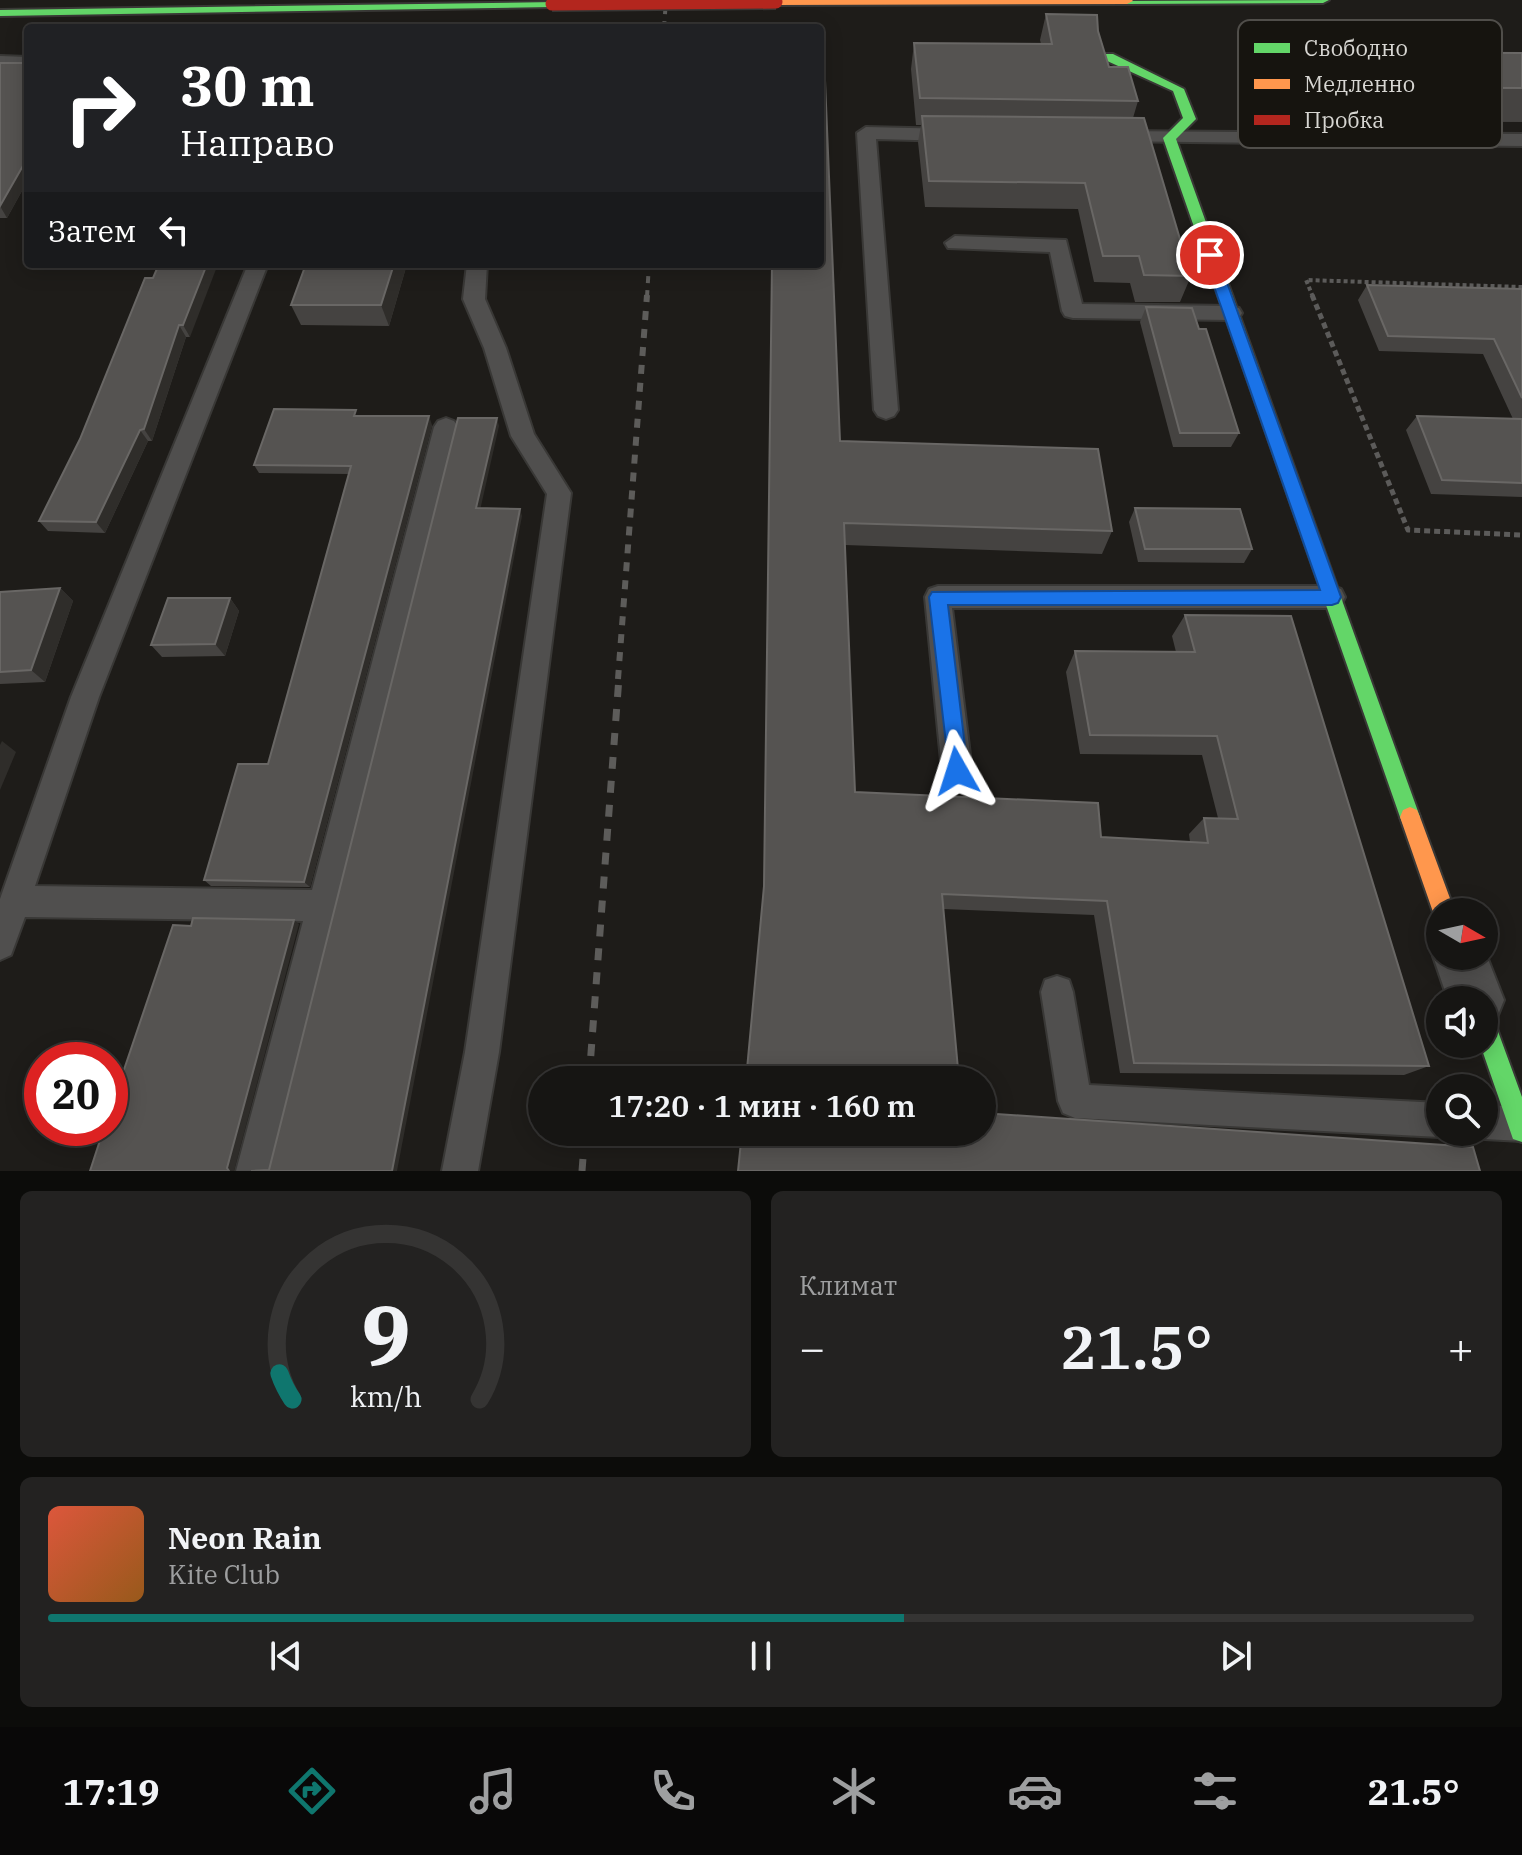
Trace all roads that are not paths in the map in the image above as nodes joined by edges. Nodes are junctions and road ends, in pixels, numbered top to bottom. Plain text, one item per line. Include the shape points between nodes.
1 (1323, 0) edge
2 (0, 13) edge
3 (1109, 57) edge
4 (0, 61) edge
5 (24, 62) edge
6 (977, 135) edge
7 (1089, 137) edge
8 (1169, 138) junction
9 (1238, 138) edge
10 (1502, 140) edge
11 (1522, 140) edge
12 (955, 243) dead end
13 (256, 268) edge
14 (477, 268) edge
15 (1231, 313) junction
16 (886, 410) dead end
17 (446, 427) dead end
18 (1332, 597) junction
19 (957, 771) dead end
20 (1439, 898) edge
21 (16, 901) junction
22 (323, 906) junction
23 (0, 944) edge
24 (1057, 992) dead end
25 (1496, 1058) edge
26 (1426, 1119) edge
27 (1498, 1124) edge
28 (1521, 1127) edge
29 (254, 1171) edge
30 (460, 1171) edge

1 - 2 street, bridge
3 - 8 street via 1178,89 1190,119
4 - 5 lane
6 - 16 lane via 866,133
7 - 8 lane
8 - 9 lane
8 - 15 street
10 - 11 lane
12 - 15 lane via 1059,245 1073,311
13 - 21 lane via 85,697
14 - 30 lane via 474,299 523,436 559,493 482,1052
15 - 18 street
17 - 22 lane
18 - 19 lane via 938,597
18 - 20 street
21 - 22 lane
21 - 23 lane
22 - 29 lane
24 - 26 lane via 1075,1101
25 - 28 street
27 - 28 lane

